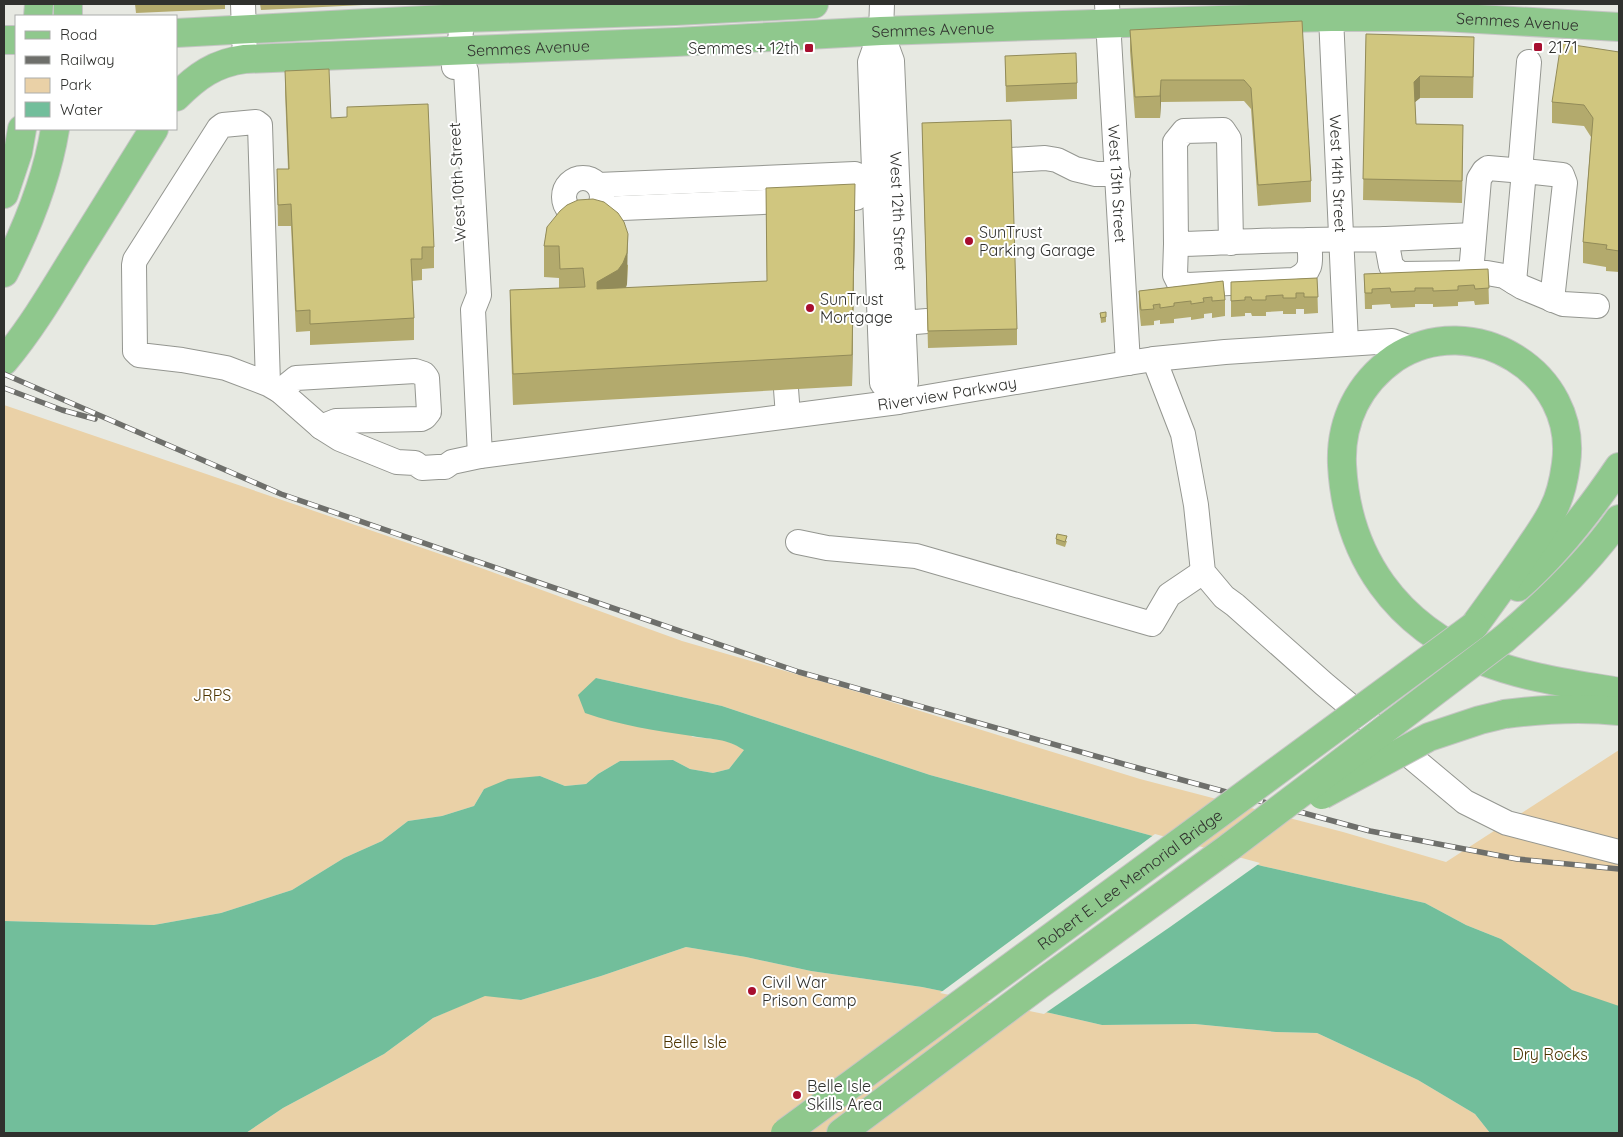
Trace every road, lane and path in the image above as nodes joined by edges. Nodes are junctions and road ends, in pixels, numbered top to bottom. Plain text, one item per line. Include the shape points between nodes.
1 (814, 4) edge
2 (882, 4) edge
3 (674, 7) edge
4 (1329, 10) edge
5 (462, 11) edge
6 (1107, 13) edge
7 (243, 17) edge
8 (1619, 27) edge
9 (881, 31) junction
10 (178, 33) edge
11 (676, 42) junction
12 (458, 51) junction
13 (245, 60) junction
14 (1529, 62) dead end
15 (178, 95) edge
16 (22, 130) edge
17 (55, 130) edge
18 (144, 130) edge
19 (153, 130) edge
20 (1012, 160) edge
21 (1522, 171) junction
22 (126, 173) junction
23 (1118, 174) junction
24 (897, 180) junction
25 (874, 182) junction
26 (598, 186) junction
27 (4, 194) edge
28 (598, 209) junction
29 (1474, 235) junction
30 (1386, 239) junction
31 (1309, 240) junction
32 (1342, 240) junction
33 (1231, 243) junction
34 (1176, 244) junction
35 (6, 268) edge
36 (1471, 274) junction
37 (1514, 282) junction
38 (1552, 300) junction
39 (1598, 306) dead end
40 (927, 322) edge
41 (903, 323) junction
42 (1346, 343) junction
43 (1413, 349) junction
44 (1154, 360) junction
45 (4, 361) edge
46 (1128, 363) junction
47 (274, 388) junction
48 (786, 390) dead end
49 (898, 402) junction
50 (788, 416) junction
51 (322, 427) junction
52 (480, 456) junction
53 (1619, 466) edge
54 (1619, 519) edge
55 (798, 542) dead end
56 (1203, 572) junction
57 (1474, 626) junction
58 (1619, 692) edge
59 (1619, 711) edge
60 (1231, 846) junction
61 (1619, 852) edge
62 (785, 1133) edge
63 (841, 1133) edge

1 - 3 main road, Semmes Avenue
2 - 9 street, West 12th Street
3 - 5 main road, Semmes Avenue
3 - 11 street
4 - 6 main road, Semmes Avenue
4 - 8 main road, Semmes Avenue
4 - 32 street, West 14th Street
5 - 7 main road, Semmes Avenue
5 - 12 street, West 10th Street
6 - 9 main road, Semmes Avenue
6 - 23 street, West 13th Street
7 - 10 main road, Semmes Avenue
7 - 13 street
9 - 11 main road, Semmes Avenue
9 - 24 street, West 12th Street via 892,61
9 - 25 street, West 12th Street via 870,62
11 - 12 main road, Semmes Avenue
12 - 13 main road, Semmes Avenue
12 - 52 street, West 10th Street via 452,73 462,291 473,310
13 - 15 main road, Semmes Avenue via 229,61 206,72
14 - 21 street
16 - 27 main road
17 - 35 main road via 36,200
18 - 22 main road
19 - 22 main road
20 - 23 street via 1045,158 1096,174
21 - 29 street via 1488,168 1484,171 1479,179
21 - 37 street
21 - 38 street via 1562,175 1565,183
22 - 45 main road via 22,340
23 - 46 street, West 13th Street
24 - 25 street
24 - 41 street, West 12th Street
25 - 26 street via 855,174
25 - 28 street via 856,198
25 - 49 street, West 12th Street via 882,384
26 - 28 street via 602,202
26 - 28 street via 591,180 578,178 568,185 564,196 567,208 577,216 590,216
29 - 30 street
29 - 36 street
30 - 32 street
30 - 36 street via 1391,266 1400,274
31 - 32 street
31 - 33 street
31 - 34 street via 1310,266 1303,276 1294,280 1188,285 1179,283 1175,274
32 - 42 street, West 14th Street
33 - 34 street
33 - 34 street via 1228,140 1223,130 1184,131 1175,142
36 - 37 street via 1504,276
37 - 38 street
38 - 39 street via 1563,304
40 - 41 street
41 - 49 street, West 12th Street via 906,382
42 - 43 street, Riverview Parkway via 1392,341
42 - 44 street, Riverview Parkway
43 - 57 main road via 1430,343 1460,341 1506,352 1537,374 1556,404 1566,435 1566,465 1553,511
43 - 58 main road via 1380,370 1366,385 1350,411 1343,441 1347,511 1359,545 1376,576 1411,617 1458,649 1483,661 1531,675
44 - 46 street, Riverview Parkway
44 - 56 street via 1183,434 1196,506
46 - 49 street, Riverview Parkway
47 - 47 street, Riverview Parkway via 260,125 256,122 223,125 134,265 135,351 139,355 226,368
47 - 51 street, Riverview Parkway
47 - 51 street via 296,378 415,371 427,378 428,412 425,418 336,421
48 - 50 street
49 - 50 street, Riverview Parkway
50 - 52 street, Riverview Parkway
51 - 52 street, Riverview Parkway via 364,449 422,468 445,467 452,462
53 - 57 main road via 1595,502 1560,544 1522,584
54 - 60 main road, Robert E. Lee Memorial Bridge, bridge via 1574,573 1504,639
55 - 56 street via 827,548 916,556 1152,624 1169,594
56 - 61 street via 1224,597 1465,802 1507,823
57 - 62 main road, Robert E. Lee Memorial Bridge, bridge
59 - 60 main road, bridge via 1542,709 1505,714 1429,737
60 - 63 main road, Robert E. Lee Memorial Bridge

